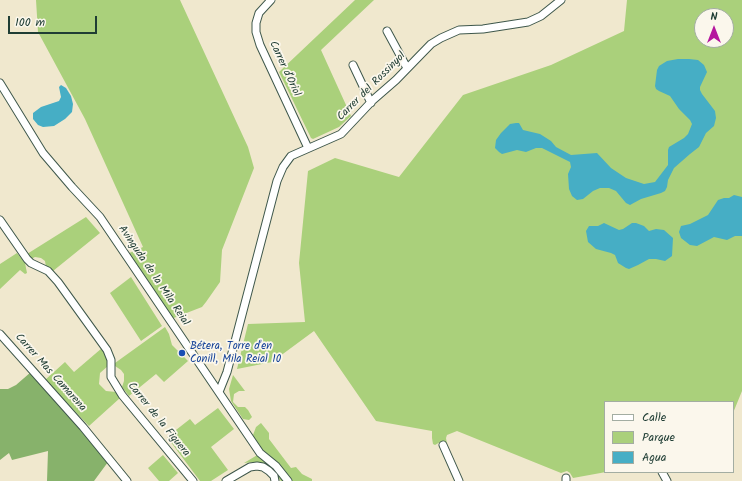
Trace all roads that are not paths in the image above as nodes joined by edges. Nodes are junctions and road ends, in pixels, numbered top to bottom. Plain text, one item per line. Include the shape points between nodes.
1 (271, 0) edge
2 (561, 0) edge
3 (387, 31) dead end
4 (353, 66) dead end
5 (407, 68) junction
6 (0, 83) edge
7 (7, 94) junction
8 (0, 99) edge
9 (371, 103) junction
10 (308, 148) junction
11 (0, 220) edge
12 (0, 334) edge
13 (219, 392) junction
14 (442, 444) dead end
15 (127, 481) edge
16 (193, 481) edge
17 (226, 481) edge
18 (275, 481) edge
19 (288, 481) edge
20 (459, 481) edge

1 - 10 street, Carrer d'Oriol via 259,13 256,32
2 - 5 street, Carrer del Rossinyol via 541,16 528,22 450,33 431,44
3 - 5 street
4 - 9 street
5 - 9 street, Carrer del Rossinyol
6 - 7 street, Avinguda de la Mila Reial
7 - 8 street
7 - 13 street, Avinguda de la Mila Reial via 43,153 100,217
9 - 10 street, Carrer del Rossinyol via 341,134
10 - 13 street, Carrer del Rossinyol via 291,156 277,181 227,372
11 - 16 street, Carrer de la Figuera via 27,259 46,269 76,306 107,350 111,360 111,377 122,395
12 - 15 street, Carrer Mas Camarena via 83,427
13 - 19 street, Avinguda de la Mila Reial via 260,453 276,466
14 - 20 street
17 - 18 street via 250,467 257,466 263,467 274,476

